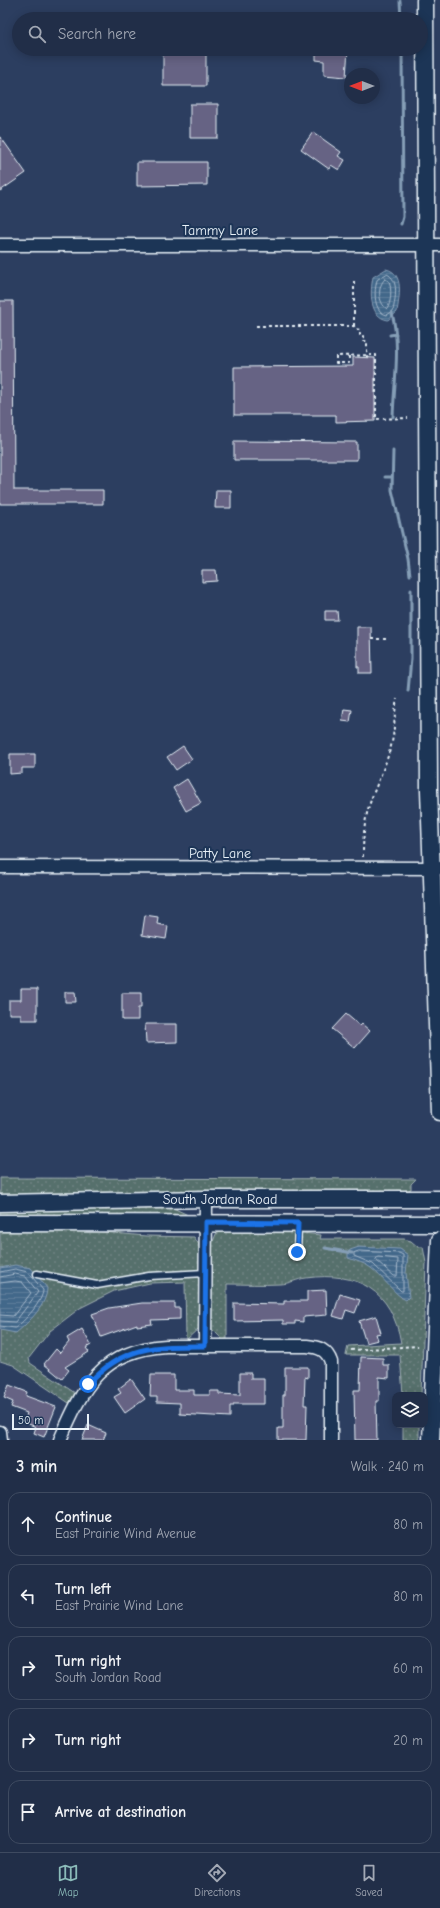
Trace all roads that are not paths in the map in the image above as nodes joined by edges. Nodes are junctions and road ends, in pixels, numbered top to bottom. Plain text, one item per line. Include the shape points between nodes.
1 (424, 0) edge
2 (424, 12) edge
3 (426, 56) edge
4 (0, 245) edge
5 (433, 245) edge
6 (0, 867) edge
7 (436, 869) edge
8 (440, 1112) edge
9 (206, 1199) junction
10 (440, 1199) edge
11 (0, 1203) edge
12 (206, 1222) junction
13 (0, 1223) edge
14 (298, 1223) junction
15 (440, 1224) edge
16 (440, 1240) edge
17 (297, 1252) dead end
18 (206, 1273) junction
19 (37, 1274) dead end
20 (205, 1346) junction
21 (0, 1432) edge
22 (1, 1440) edge
23 (60, 1440) edge
24 (331, 1440) edge
25 (431, 1440) edge

1 - 2 main road
3 - 5 main road
4 - 5 street, Tammy Lane
5 - 7 main road via 428,720
6 - 7 street, Patty Lane
7 - 8 main road
9 - 10 main road, South Jordan Road
9 - 11 main road, South Jordan Road
9 - 12 street
12 - 13 main road, South Jordan Road
12 - 14 main road, South Jordan Road
12 - 18 street
14 - 15 main road, South Jordan Road
14 - 17 lane
16 - 25 main road
18 - 19 lane via 149,1276 97,1284
18 - 20 street
20 - 23 street via 150,1348 112,1363 93,1378 84,1390
20 - 24 street via 329,1347
21 - 22 street

